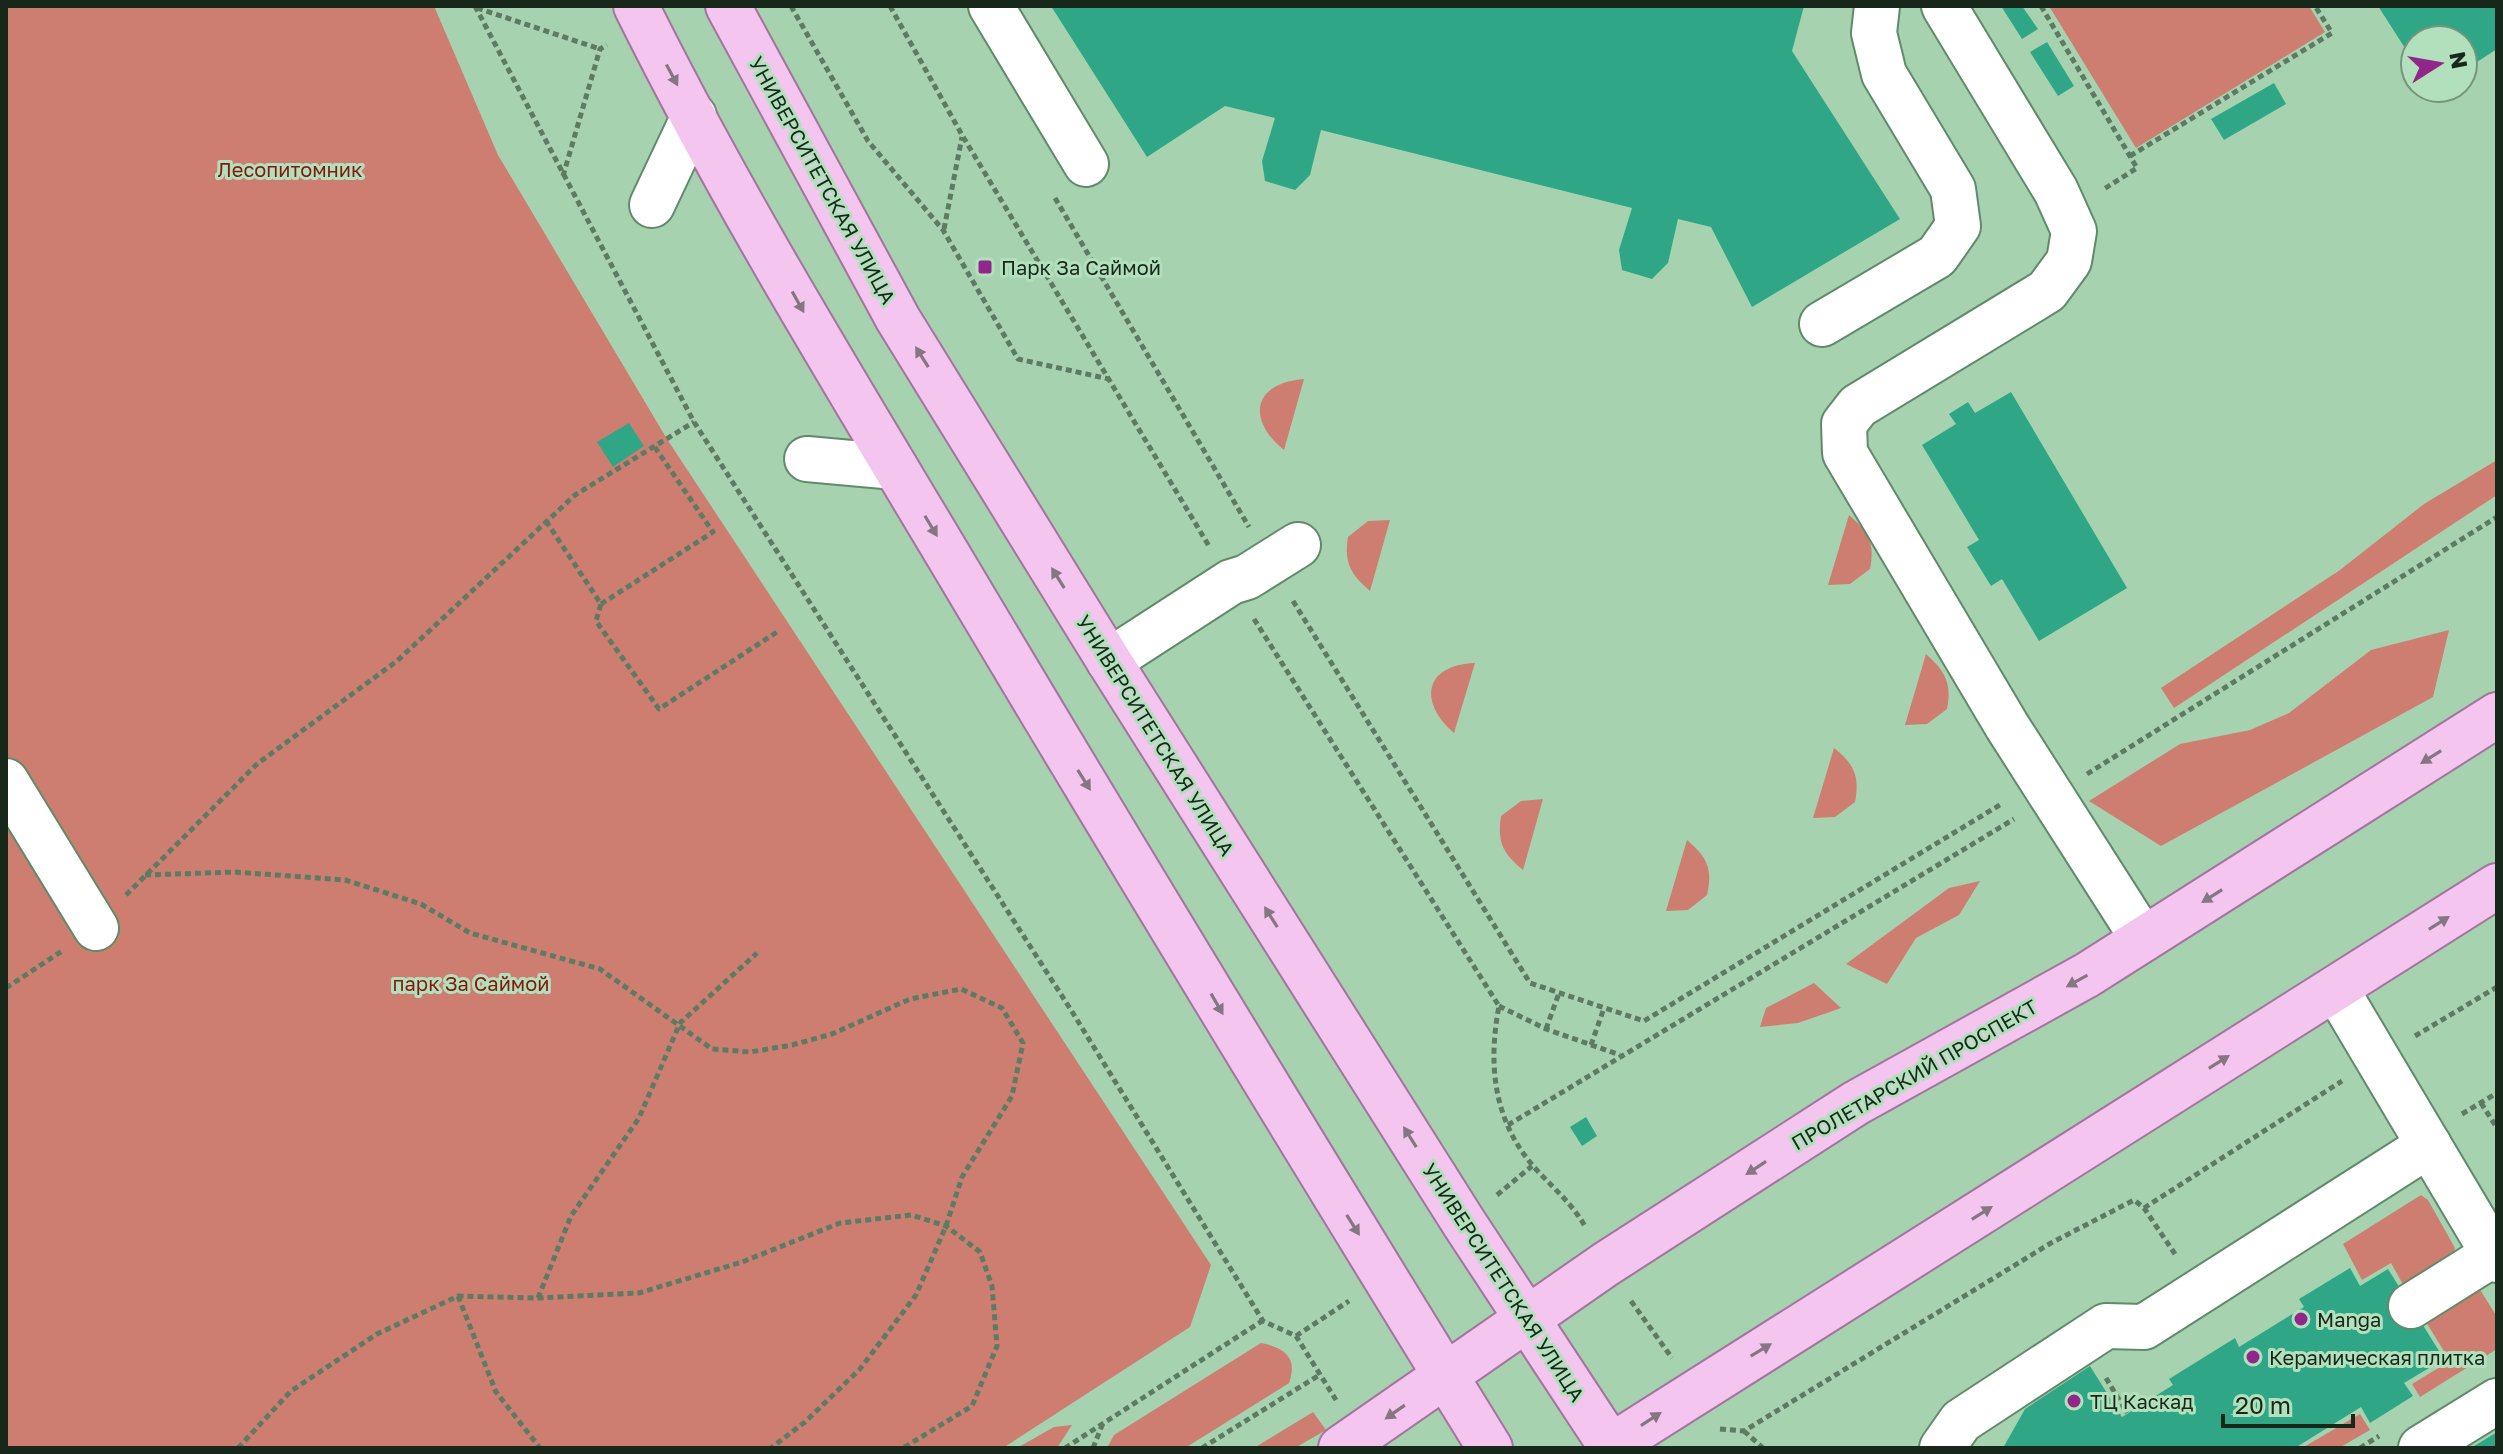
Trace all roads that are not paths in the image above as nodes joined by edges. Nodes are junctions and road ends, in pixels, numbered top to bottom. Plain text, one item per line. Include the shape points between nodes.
1 (636, 6) edge
2 (728, 6) edge
3 (991, 6) edge
4 (1877, 6) edge
5 (1944, 6) edge
6 (694, 116) junction
7 (1086, 164) dead end
8 (652, 205) dead end
9 (1822, 324) dead end
10 (807, 459) dead end
11 (895, 467) junction
12 (1284, 554) road end
13 (1109, 661) junction
14 (2497, 715) edge
15 (6, 781) edge
16 (2497, 886) edge
17 (96, 928) road end
18 (2143, 939) junction
19 (2336, 989) junction
20 (2429, 1145) junction
21 (2495, 1257) edge
22 (2411, 1306) dead end
23 (1528, 1320) junction
24 (1446, 1376) junction
25 (2497, 1401) edge
26 (1350, 1442) edge
27 (1610, 1447) edge
28 (1490, 1448) edge
29 (1942, 1448) edge
30 (2421, 1448) edge

1 -> 6 main road
13 -> 2 main road, УНИВЕРСИТЕТСКАЯ УЛИЦА via 898,319
3 - 7 lane
4 - 9 lane via 1874,33 1884,74 1953,189 1958,226 1937,256
5 - 18 lane via 2056,191 2074,231 2069,261 2047,291 1858,406 1844,424 1845,453 2051,797
6 - 8 lane
6 -> 11 main road
10 - 11 lane
11 -> 24 main road
12 - 13 lane
23 -> 13 main road, УНИВЕРСИТЕТСКАЯ УЛИЦА
14 -> 18 main road, ПРОЛЕТАРСКИЙ ПРОСПЕКТ
15 - 17 lane
19 -> 16 main road
18 -> 23 main road, ПРОЛЕТАРСКИЙ ПРОСПЕКТ via 1856,1103
19 - 20 lane
27 -> 19 main road
20 - 21 lane
20 - 29 lane via 2144,1327 2106,1326 1961,1421
21 - 22 lane
23 - 24 main road, ПРОЛЕТАРСКИЙ ПРОСПЕКТ
23 - 27 main road, УНИВЕРСИТЕТСКАЯ УЛИЦА
24 -> 26 main road, ПРОЛЕТАРСКИЙ ПРОСПЕКТ
24 - 28 main road
25 - 30 lane

